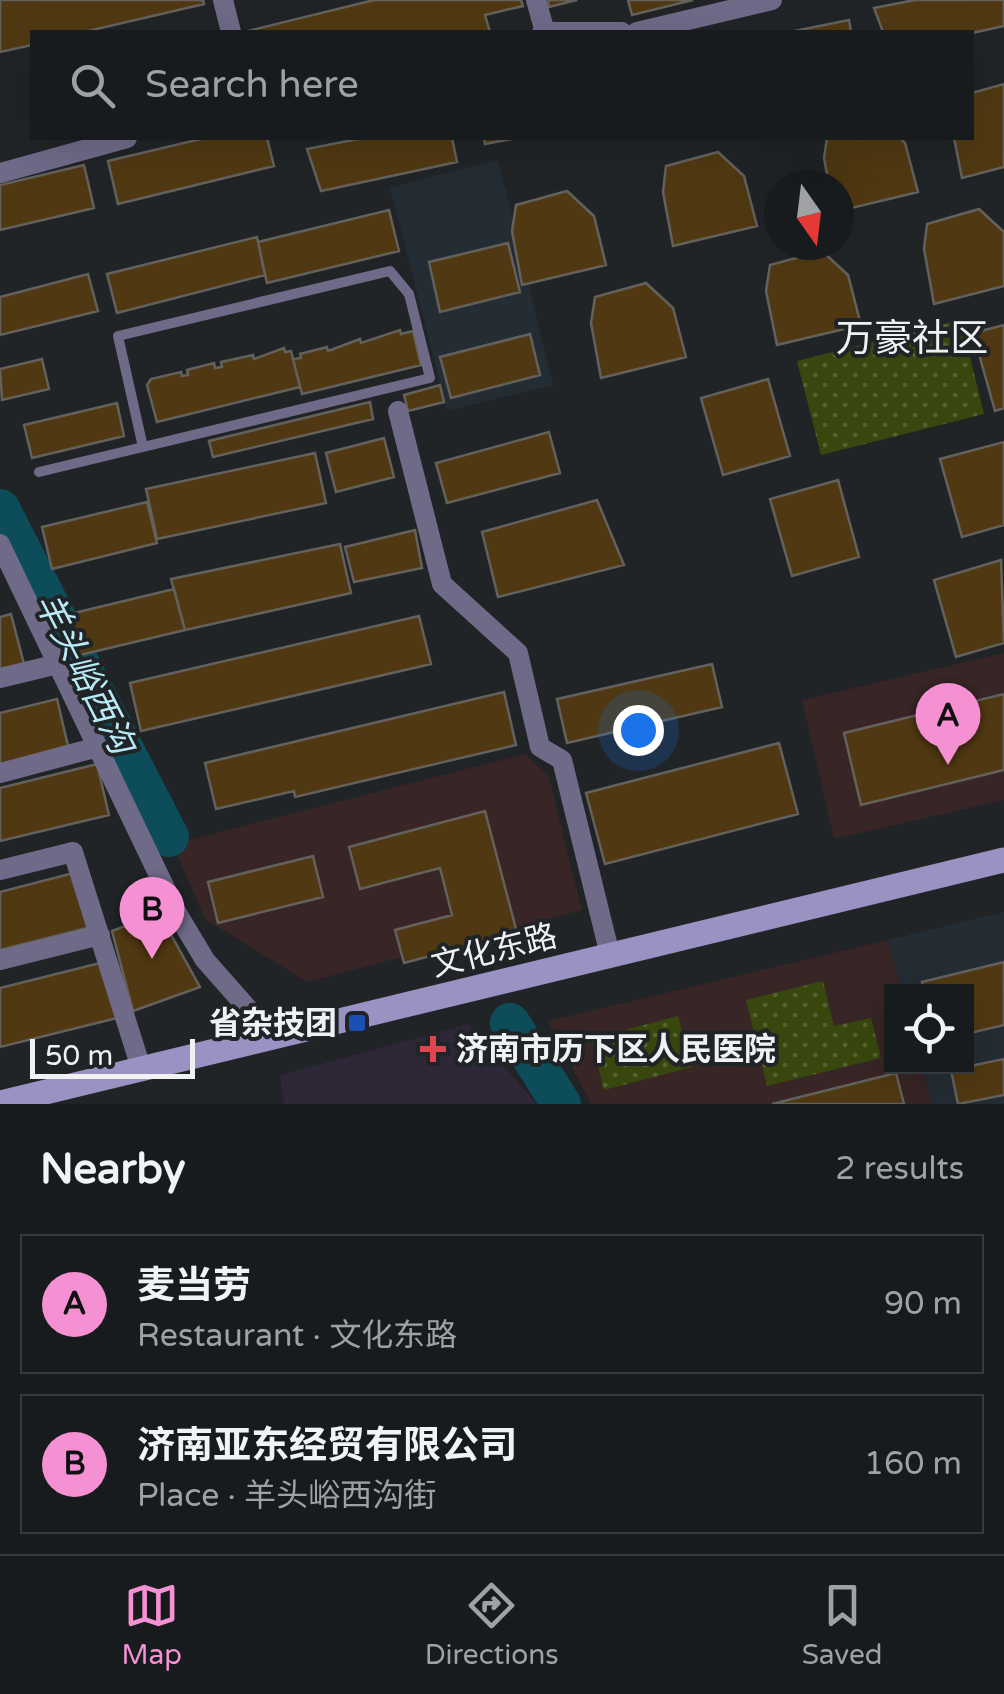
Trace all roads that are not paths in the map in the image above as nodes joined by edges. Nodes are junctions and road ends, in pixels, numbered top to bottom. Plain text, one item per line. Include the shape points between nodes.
1 (223, 0) edge
2 (536, 0) edge
3 (772, 0) edge
4 (230, 30) edge
5 (544, 30) edge
6 (645, 30) edge
7 (120, 140) edge
8 (0, 173) edge
9 (392, 389) junction
10 (398, 412) joint
11 (143, 447) junction
12 (39, 472) dead end
13 (0, 544) edge
14 (8, 577) edge
15 (58, 664) junction
16 (0, 678) edge
17 (98, 747) junction
18 (0, 773) edge
19 (1004, 860) edge
20 (0, 870) edge
21 (100, 935) junction
22 (610, 955) junction
23 (0, 960) edge
24 (273, 1036) junction
25 (141, 1068) junction
26 (0, 1102) edge

1 - 4 street
2 - 5 street
3 - 6 street
7 - 8 street
9 - 10 lane
9 - 11 lane
9 - 11 lane via 430,378 409,294 390,271 118,336
10 - 22 street via 442,584 518,652 540,747 562,760
11 - 12 lane
13 - 14 street
14 - 15 street
15 - 16 street
15 - 17 street
17 - 18 street
17 - 24 street via 178,915 206,960
19 - 22 main road, 文化东路
20 - 21 street via 74,852
21 - 23 street
21 - 25 street
22 - 24 main road, 文化东路
24 - 25 main road, 文化东路
25 - 26 main road, 文化东路

